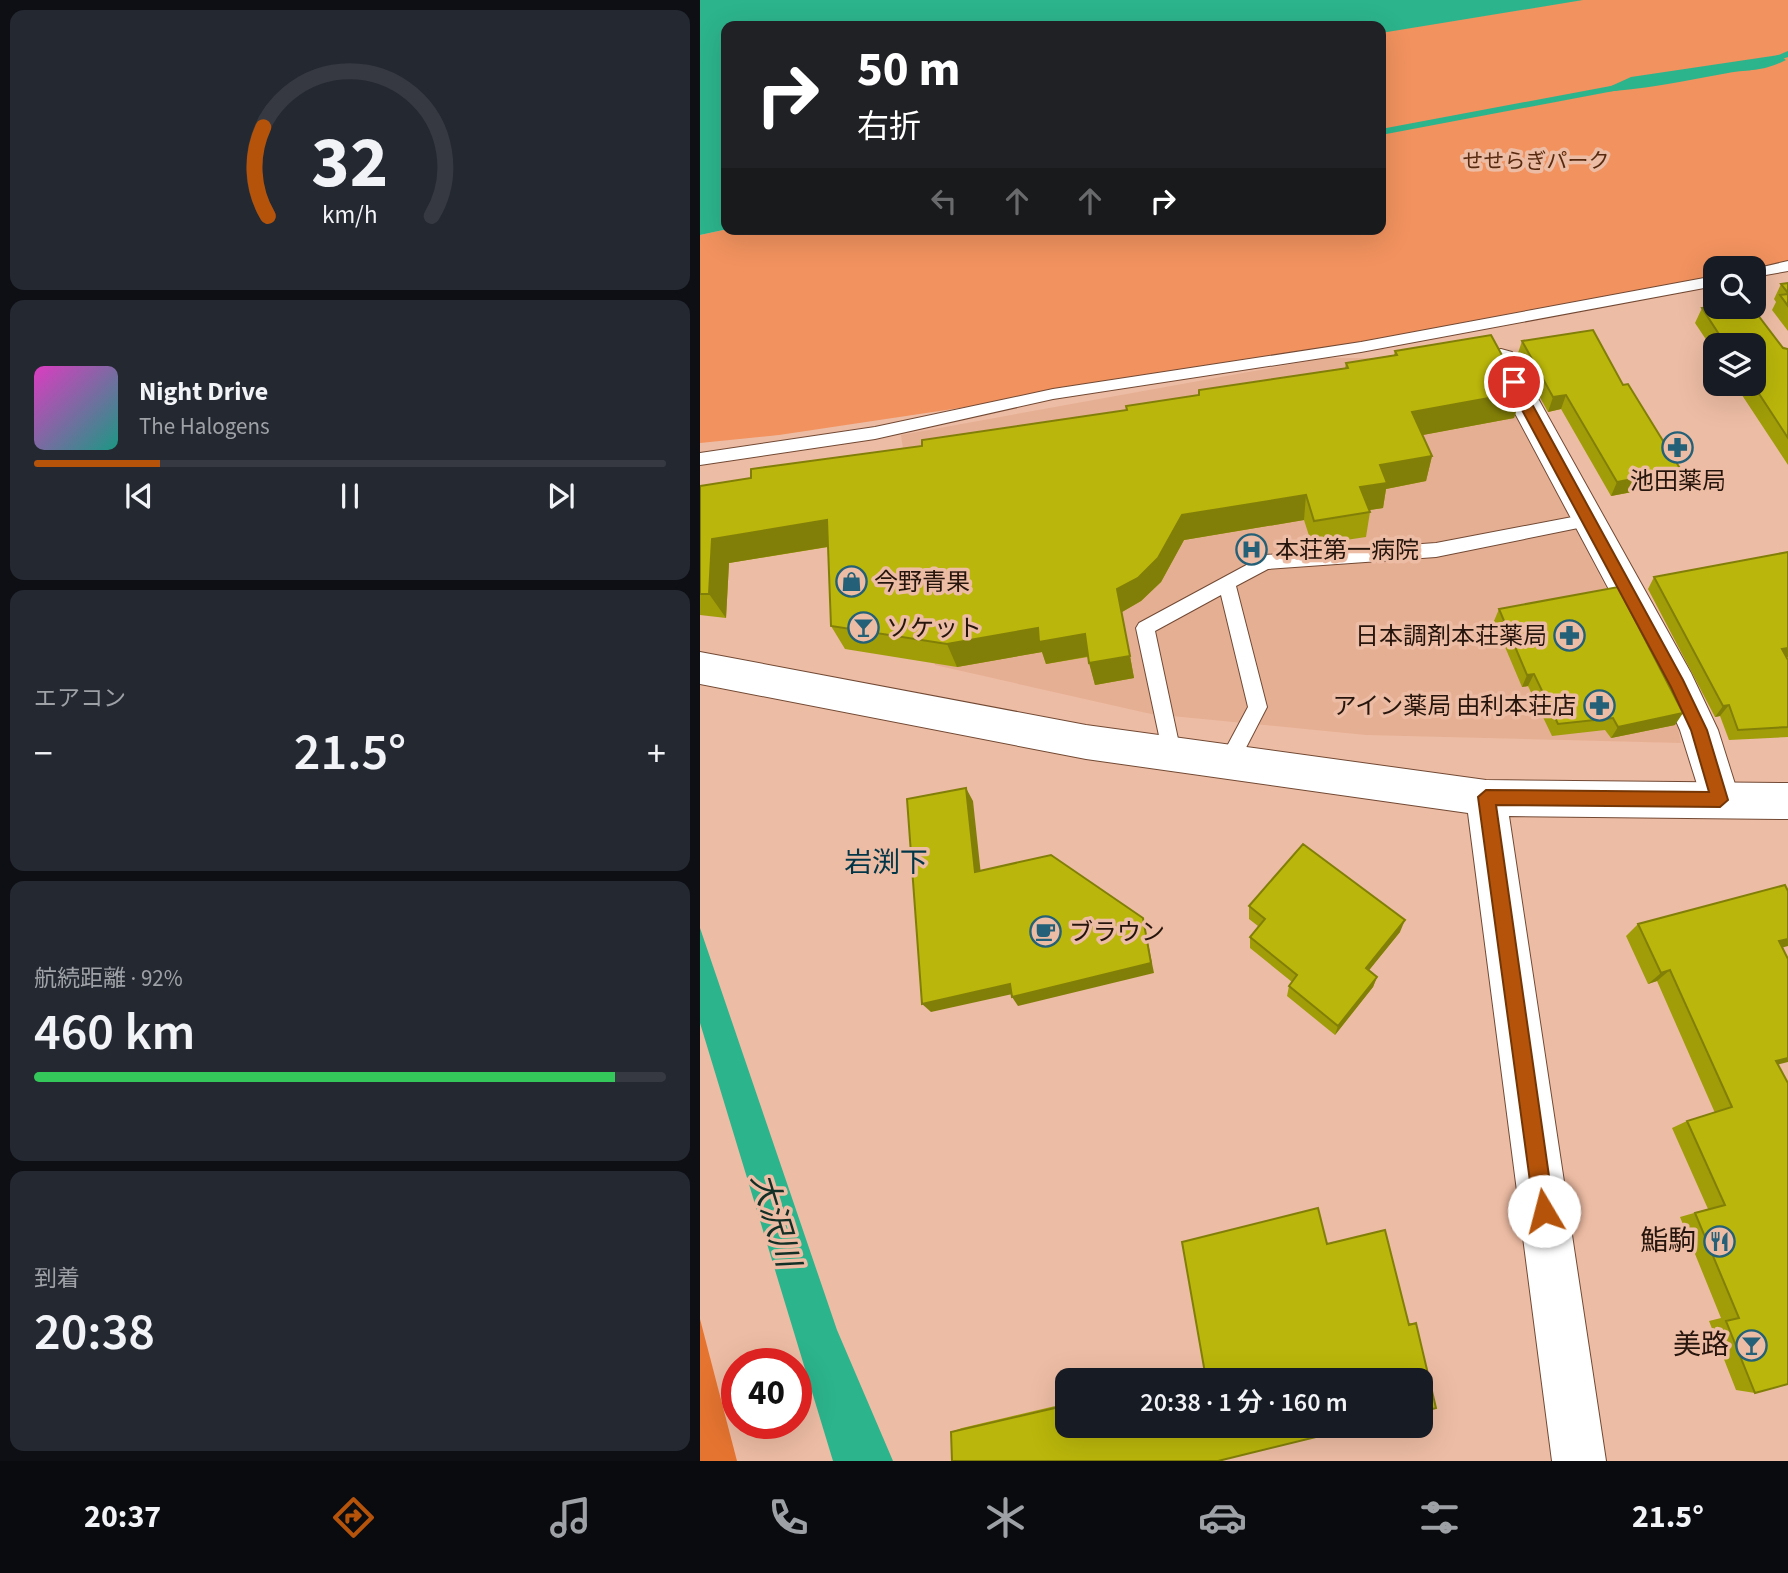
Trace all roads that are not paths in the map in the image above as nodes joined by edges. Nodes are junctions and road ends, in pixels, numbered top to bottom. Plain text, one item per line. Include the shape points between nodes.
1 (1788, 266) edge
2 (1766, 271) edge
3 (1703, 283) edge
4 (1501, 359) edge
5 (700, 459) edge
6 (1588, 520) junction
7 (1227, 584) junction
8 (700, 668) edge
9 (1171, 753) junction
10 (1228, 763) junction
11 (1486, 797) junction
12 (1720, 800) junction
13 (1788, 801) edge
14 (1578, 1461) edge

1 - 2 lane
3 - 5 lane via 1351,349 1053,394 875,433
4 - 6 street
6 - 7 lane via 1436,550 1265,562
6 - 12 street via 1678,684 1699,730
7 - 9 lane via 1145,628
7 - 10 lane via 1258,708
8 - 9 street via 1086,742
9 - 10 street
10 - 11 street
11 - 12 street
11 - 14 street
12 - 13 street

